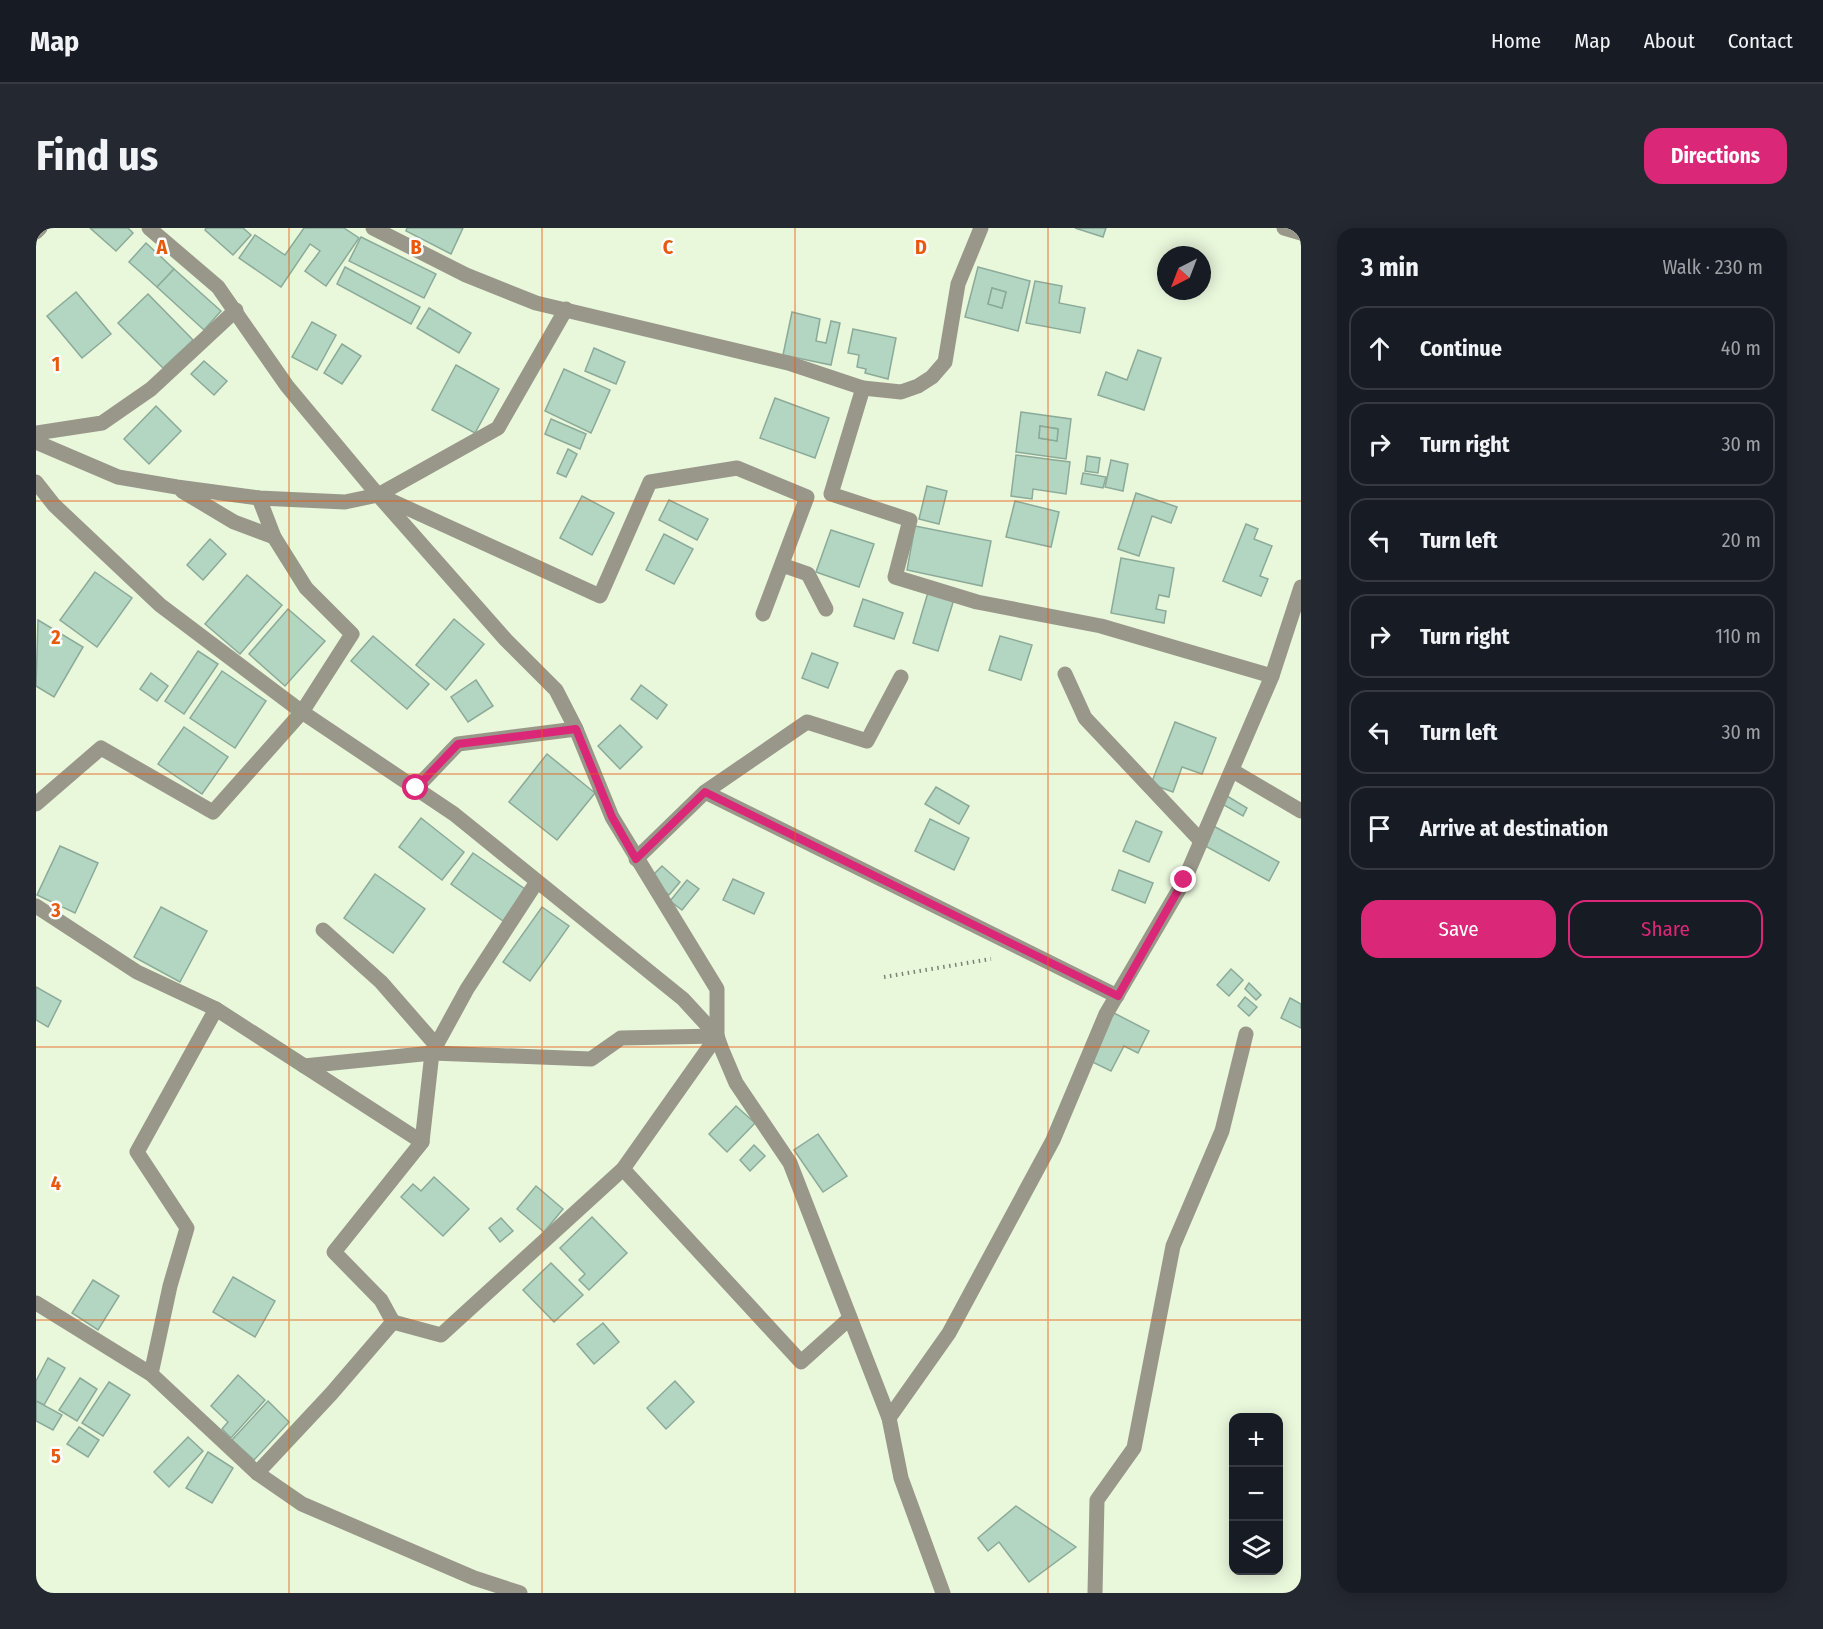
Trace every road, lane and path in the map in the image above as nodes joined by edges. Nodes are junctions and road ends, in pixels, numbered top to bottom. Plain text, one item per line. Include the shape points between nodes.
1 (40, 228) edge
2 (149, 228) edge
3 (373, 228) edge
4 (981, 228) edge
5 (1284, 228) edge
6 (36, 232) edge
7 (1301, 233) edge
8 (566, 309) junction
9 (236, 310) junction
10 (863, 387) junction
11 (36, 433) edge
12 (36, 442) edge
13 (36, 482) edge
14 (177, 487) junction
15 (831, 494) junction
16 (378, 495) junction
17 (807, 497) junction
18 (259, 498) junction
19 (274, 537) junction
20 (782, 564) junction
21 (1301, 587) edge
22 (826, 609) dead end
23 (763, 614) dead end
24 (1065, 674) dead end
25 (1272, 676) junction
26 (901, 677) dead end
27 (302, 712) junction
28 (576, 729) junction
29 (1233, 771) junction
30 (416, 788) junction
31 (705, 792) junction
32 (36, 804) edge
33 (1301, 811) edge
34 (1201, 841) junction
35 (636, 859) junction
36 (536, 883) junction
37 (36, 906) edge
38 (323, 930) dead end
39 (1030, 952) junction
40 (884, 977) dead end
41 (1118, 996) junction
42 (216, 1009) junction
43 (1246, 1034) dead end
44 (717, 1036) junction
45 (434, 1049) junction
46 (304, 1066) junction
47 (422, 1142) junction
48 (623, 1169) junction
49 (36, 1303) edge
50 (850, 1318) junction
51 (393, 1322) junction
52 (151, 1374) junction
53 (889, 1418) junction
54 (257, 1473) junction
55 (520, 1593) edge
56 (943, 1593) edge
57 (1095, 1593) edge

1 - 6 street
2 - 9 street via 218,287
3 - 8 street via 466,275 536,303
4 - 10 street via 958,284 945,362 918,387 901,392
5 - 7 street
8 - 10 street via 788,363
8 - 16 street via 498,428
9 - 11 street via 151,389 102,423
9 - 16 street via 287,386
10 - 15 street
12 - 14 street via 118,477
13 - 27 street via 54,505 160,605
14 - 18 street
14 - 19 street via 234,522
15 - 17 street
15 - 25 street via 910,520 895,577 977,602 1101,626
16 - 17 street via 600,596 650,482 737,468
16 - 18 street via 345,502
16 - 28 street via 506,640 556,690
17 - 20 street
18 - 19 street
19 - 27 street via 306,588 352,634
20 - 22 street via 808,574
20 - 23 street
21 - 25 street
24 - 34 street via 1085,718
25 - 29 street
26 - 31 street via 867,741 807,722
27 - 30 street
27 - 32 street via 213,812 101,748
28 - 30 street via 458,744
28 - 35 street via 612,817
29 - 33 street
29 - 34 street
30 - 36 street via 454,814
31 - 35 street
31 - 39 street
34 - 41 street via 1184,880
35 - 44 street via 717,990
36 - 44 street via 682,999
36 - 45 street via 467,989
37 - 42 street via 137,972
38 - 45 street via 381,982
39 - 40 path
39 - 41 street
41 - 53 street via 1106,1014 1048,1150 948,1333
42 - 46 street
42 - 52 street via 137,1152 187,1228
43 - 57 street via 1222,1131 1173,1246 1134,1448 1097,1500
44 - 45 street via 621,1038 591,1059
44 - 48 street
44 - 50 street via 736,1083 790,1163
45 - 46 street
45 - 47 street
46 - 47 street
47 - 51 street via 334,1252 381,1300
48 - 50 street via 801,1362
48 - 51 street via 441,1335
49 - 52 street
50 - 53 street
51 - 54 street
52 - 54 street
53 - 56 street via 901,1478
54 - 55 street via 302,1504 474,1578

